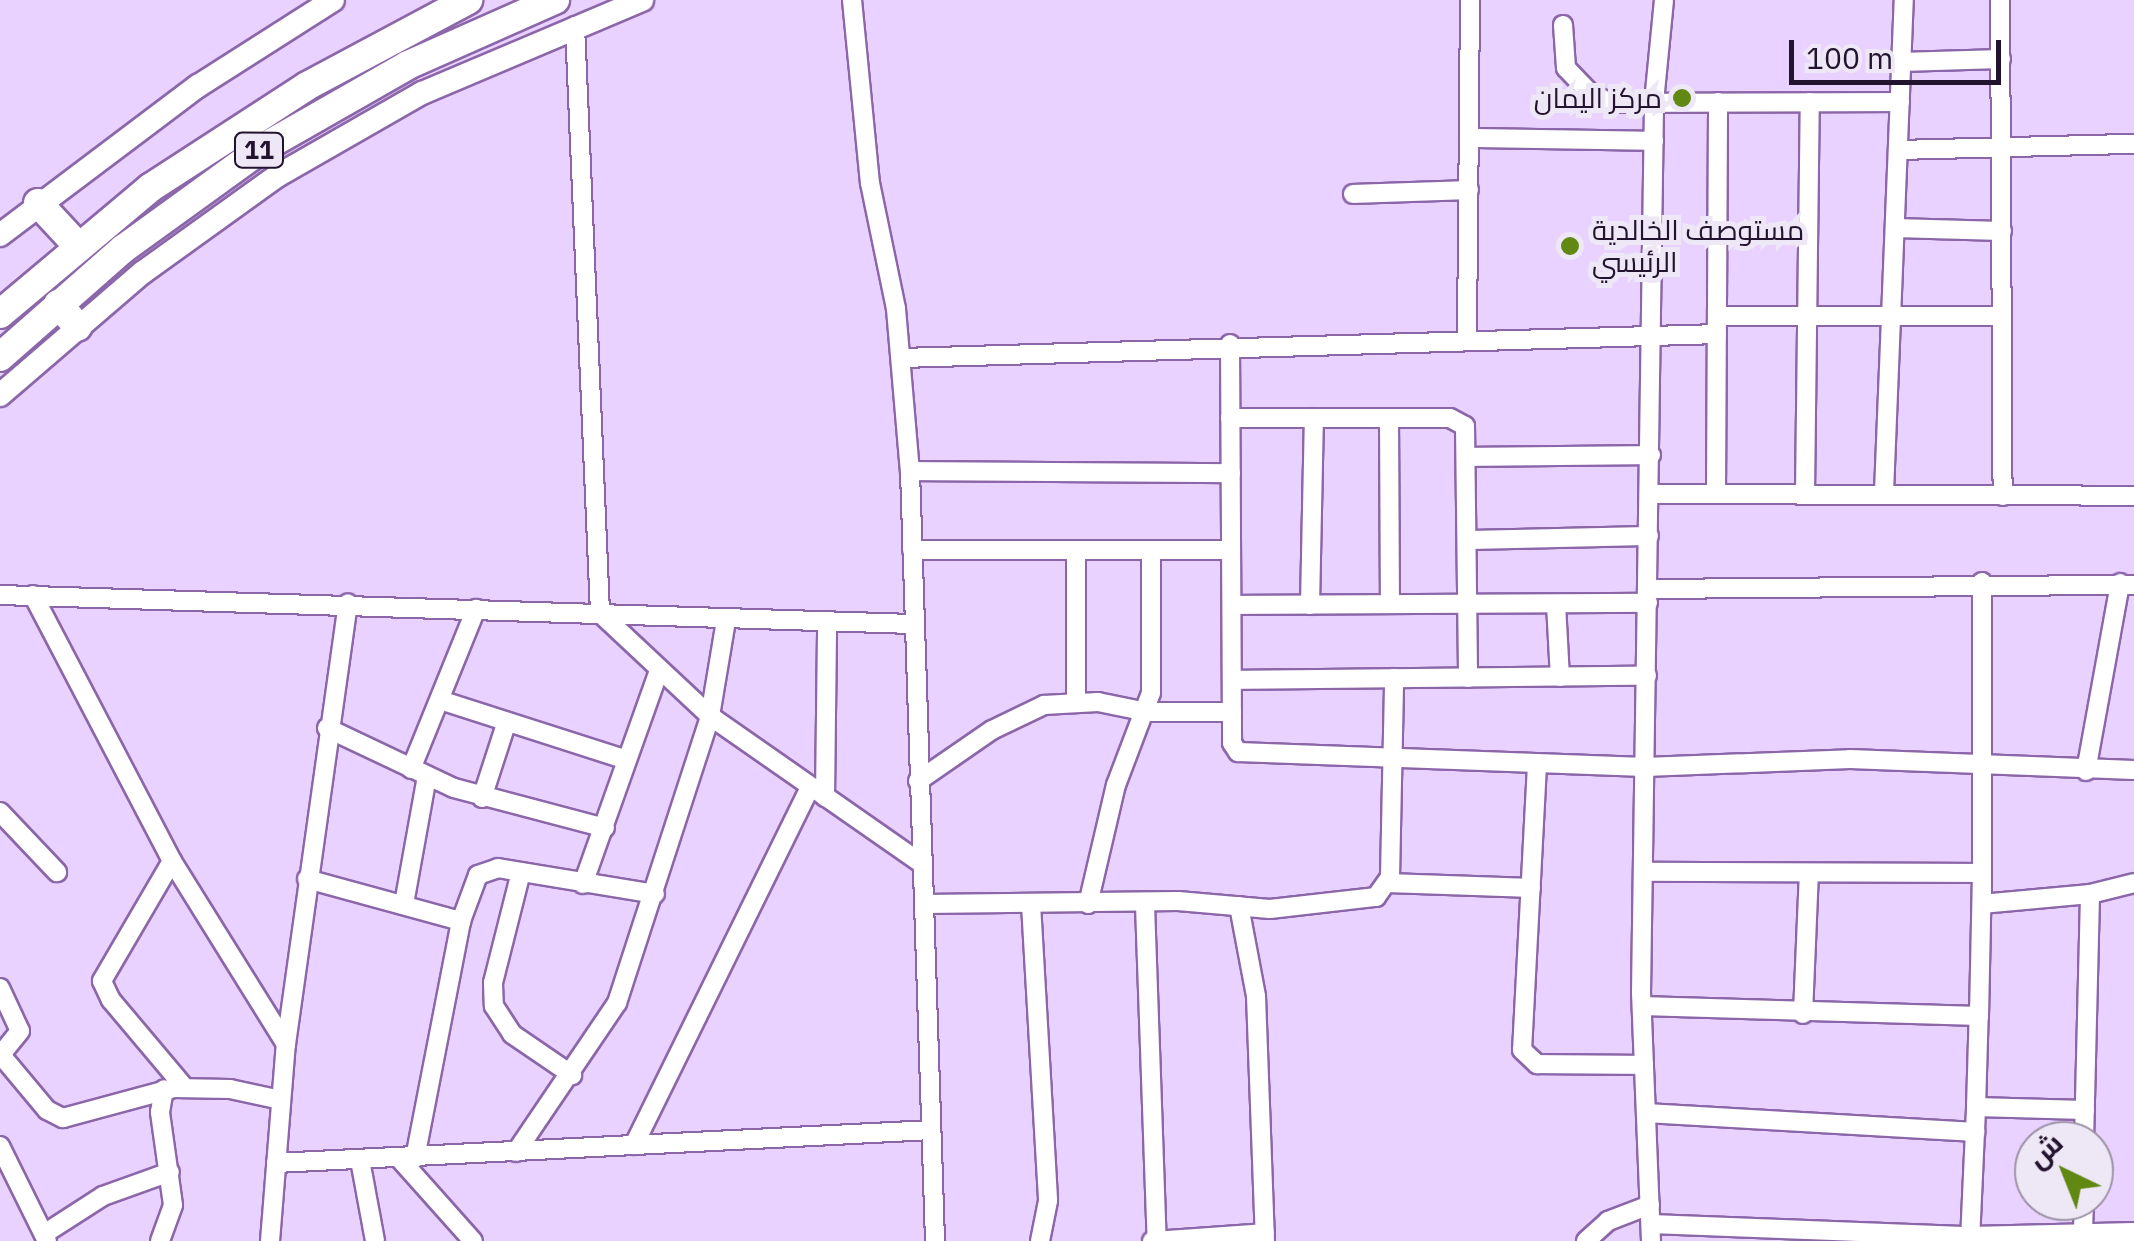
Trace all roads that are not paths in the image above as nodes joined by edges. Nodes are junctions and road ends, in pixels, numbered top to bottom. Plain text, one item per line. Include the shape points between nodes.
1 (468, 0) edge
2 (555, 0) edge
3 (642, 0) edge
4 (852, 0) edge
5 (1470, 0) edge
6 (1664, 0) edge
7 (1904, 0) edge
8 (2000, 0) edge
9 (330, 1) edge
10 (1564, 25) dead end
11 (575, 26) junction
12 (2000, 59) junction
13 (1902, 62) junction
14 (1654, 102) junction
15 (1718, 102) junction
16 (1810, 102) junction
17 (1900, 102) junction
18 (1469, 138) junction
19 (1654, 141) junction
20 (2134, 144) edge
21 (2001, 147) junction
22 (1898, 150) junction
23 (1469, 190) junction
24 (1353, 194) dead end
25 (38, 202) junction
26 (1895, 228) junction
27 (2002, 231) junction
28 (0, 235) edge
29 (77, 245) junction
30 (58, 304) junction
31 (0, 314) edge
32 (1807, 316) junction
33 (1891, 316) junction
34 (2002, 316) junction
35 (1717, 325) junction
36 (78, 328) junction
37 (1653, 334) junction
38 (1467, 339) junction
39 (1230, 344) junction
40 (0, 357) edge
41 (901, 358) junction
42 (0, 395) edge
43 (1230, 418) junction
44 (1314, 418) junction
45 (1388, 418) junction
46 (1651, 455) junction
47 (1468, 457) junction
48 (910, 471) junction
49 (1230, 474) junction
50 (1884, 492) junction
51 (1805, 493) junction
52 (1650, 494) junction
53 (1716, 494) junction
54 (2004, 496) junction
55 (2134, 496) edge
56 (1649, 536) junction
57 (1468, 540) junction
58 (912, 550) junction
59 (1076, 550) junction
60 (1151, 550) junction
61 (1231, 550) junction
62 (1982, 582) junction
63 (2127, 584) edge
64 (0, 595) edge
65 (33, 595) junction
66 (1648, 596) junction
67 (348, 603) junction
68 (1390, 604) junction
69 (1468, 604) junction
70 (1556, 604) junction
71 (1310, 605) junction
72 (1232, 606) junction
73 (476, 610) junction
74 (600, 612) junction
75 (726, 620) junction
76 (827, 622) junction
77 (913, 624) junction
78 (658, 673) junction
79 (1647, 676) junction
80 (1560, 677) junction
81 (1394, 678) junction
82 (1468, 678) junction
83 (1232, 680) junction
84 (440, 700) junction
85 (1076, 703) junction
86 (1147, 712) junction
87 (1232, 712) junction
88 (710, 716) junction
89 (506, 724) junction
90 (327, 728) junction
91 (627, 760) junction
92 (1394, 761) junction
93 (1537, 764) junction
94 (1980, 764) junction
95 (1645, 767) junction
96 (2086, 770) junction
97 (2134, 770) edge
98 (420, 772) junction
99 (918, 781) junction
100 (817, 792) junction
101 (482, 798) junction
102 (0, 812) edge
103 (605, 828) junction
104 (172, 861) junction
105 (922, 864) junction
106 (57, 872) dead end
107 (522, 872) junction
108 (1644, 872) junction
109 (1808, 873) junction
110 (1982, 873) junction
111 (308, 880) junction
112 (1389, 883) junction
113 (2134, 883) edge
114 (584, 884) junction
115 (1531, 888) junction
116 (655, 894) junction
117 (2090, 894) junction
118 (404, 904) junction
119 (925, 904) junction
120 (1030, 904) junction
121 (1088, 904) junction
122 (1982, 904) junction
123 (1145, 905) junction
124 (1239, 906) junction
125 (461, 921) junction
126 (0, 988) edge
127 (1642, 1006) junction
128 (1803, 1014) junction
129 (1979, 1016) junction
130 (286, 1044) junction
131 (1, 1055) edge
132 (1644, 1065) junction
133 (572, 1075) junction
134 (185, 1088) junction
135 (164, 1090) junction
136 (282, 1100) junction
137 (1976, 1107) junction
138 (2084, 1110) junction
139 (1646, 1113) junction
140 (2084, 1121) edge
141 (931, 1130) junction
142 (1975, 1132) junction
143 (0, 1146) edge
144 (634, 1146) junction
145 (516, 1152) junction
146 (407, 1158) junction
147 (360, 1160) junction
148 (276, 1163) junction
149 (170, 1172) junction
150 (2083, 1221) edge
151 (1651, 1223) edge
152 (2083, 1230) junction
153 (2134, 1232) edge
154 (1265, 1237) edge
155 (46, 1238) edge
156 (1970, 1238) edge
157 (160, 1241) edge
158 (270, 1241) edge
159 (375, 1241) edge
160 (474, 1241) edge
161 (935, 1241) edge
162 (1040, 1241) edge
163 (1154, 1241) edge
164 (1586, 1241) edge
165 (2133, 1241) edge

1 - 29 highway, 11 via 307,86 150,188
2 - 30 highway, 11 via 408,65 261,150
3 - 11 main road
4 - 41 street via 870,183
5 - 18 street
6 - 14 street
7 - 13 street
8 - 12 street
9 - 25 main road
10 - 14 street via 1566,68 1591,94 1611,102
11 - 36 main road via 422,93 292,167 208,223
11 - 74 street
12 - 13 street
12 - 21 street
13 - 17 street
14 - 15 street
14 - 19 street
15 - 16 street
15 - 35 street
16 - 17 street
16 - 32 street
17 - 22 street
18 - 19 street
18 - 23 street
19 - 37 street
20 - 21 street
21 - 22 street
21 - 27 street
22 - 26 street
23 - 24 street
23 - 38 street
25 - 28 main road
25 - 29 highway
26 - 27 street
26 - 33 street
27 - 34 street
29 - 31 highway, 11
30 - 36 highway
30 - 40 highway, 11
32 - 33 street
32 - 35 street
32 - 51 street
33 - 34 street
33 - 50 street
34 - 54 street
35 - 37 street
35 - 53 street
36 - 42 main road
37 - 38 street
37 - 46 street
38 - 39 street
39 - 41 street
39 - 43 street
41 - 48 street
43 - 44 street
43 - 49 street
44 - 45 street
44 - 71 street
45 - 47 street via 1458,420 1468,431
45 - 68 street
46 - 47 street
46 - 52 street
47 - 57 street
48 - 49 street
48 - 58 street
49 - 61 street
50 - 51 street
50 - 54 street
51 - 53 street
52 - 53 street
52 - 56 street
54 - 55 street
56 - 57 street
56 - 66 street
57 - 69 street
58 - 59 street
58 - 77 street
59 - 60 street
59 - 85 street
60 - 61 street
60 - 86 street
61 - 72 street
62 - 63 street
62 - 66 street
62 - 94 street
63 - 96 street
64 - 65 street
65 - 67 street
65 - 104 street
66 - 70 street
66 - 79 street
67 - 73 street
67 - 90 street
68 - 69 street
68 - 71 street
69 - 70 street
69 - 82 street
70 - 80 street
71 - 72 street
72 - 83 street
73 - 74 street
73 - 84 street
74 - 75 street
74 - 78 street
75 - 76 street
75 - 88 street
76 - 77 street
76 - 100 street
77 - 99 street
78 - 88 street
78 - 91 street
79 - 80 street
79 - 95 street
80 - 82 street
81 - 82 street
81 - 83 street
81 - 92 street
83 - 87 street
84 - 89 street
84 - 98 street
85 - 86 street
85 - 99 street via 1023,713
86 - 87 street
86 - 121 street via 1116,785
87 - 92 street via 1232,744 1241,753
88 - 100 street
88 - 116 street
89 - 91 street
89 - 101 street
90 - 98 street
90 - 111 street
91 - 103 street
92 - 93 street
92 - 112 street
93 - 95 street
93 - 115 street
94 - 95 street via 1850,759
94 - 96 street
94 - 110 street
95 - 108 street
96 - 97 street
98 - 101 street
98 - 118 street
99 - 105 street
100 - 105 street
100 - 144 street
101 - 103 street
102 - 106 street
103 - 114 street
104 - 130 street
104 - 134 street via 102,981
105 - 119 street
107 - 114 street
107 - 125 street via 482,872
107 - 133 street via 493,984 494,1006 512,1034
108 - 109 street
108 - 127 street
109 - 110 street
109 - 128 street
110 - 122 street
110 - 129 street
111 - 118 street
111 - 130 street
112 - 115 street
112 - 124 street via 1370,899 1299,908
113 - 117 street
114 - 116 street
115 - 132 street via 1519,1035 1525,1057 1537,1064
116 - 133 street via 617,1003
117 - 122 street
117 - 138 street
118 - 125 street
119 - 120 street
119 - 141 street
120 - 121 street
120 - 162 street via 1048,1201
121 - 123 street
122 - 129 street
123 - 124 street
123 - 163 street
124 - 154 street via 1256,996
125 - 146 street
126 - 131 street via 20,1031
127 - 128 street
127 - 132 street
128 - 129 street
129 - 137 street
130 - 136 street
131 - 135 street via 47,1110 63,1118
132 - 139 street
133 - 145 street
134 - 135 street
134 - 136 street
135 - 149 street
136 - 148 street
137 - 138 street
137 - 142 street
138 - 140 street
139 - 142 street
139 - 151 street
141 - 144 street
141 - 161 street
142 - 156 street
143 - 155 street
144 - 145 street
145 - 146 street
146 - 147 street
146 - 160 street
147 - 148 street
147 - 159 street
148 - 158 street
149 - 155 street via 128,1184
149 - 157 street via 173,1204
150 - 152 street
151 - 156 street
151 - 164 street via 1618,1215
152 - 153 street
152 - 156 street
153 - 165 street
154 - 163 street

